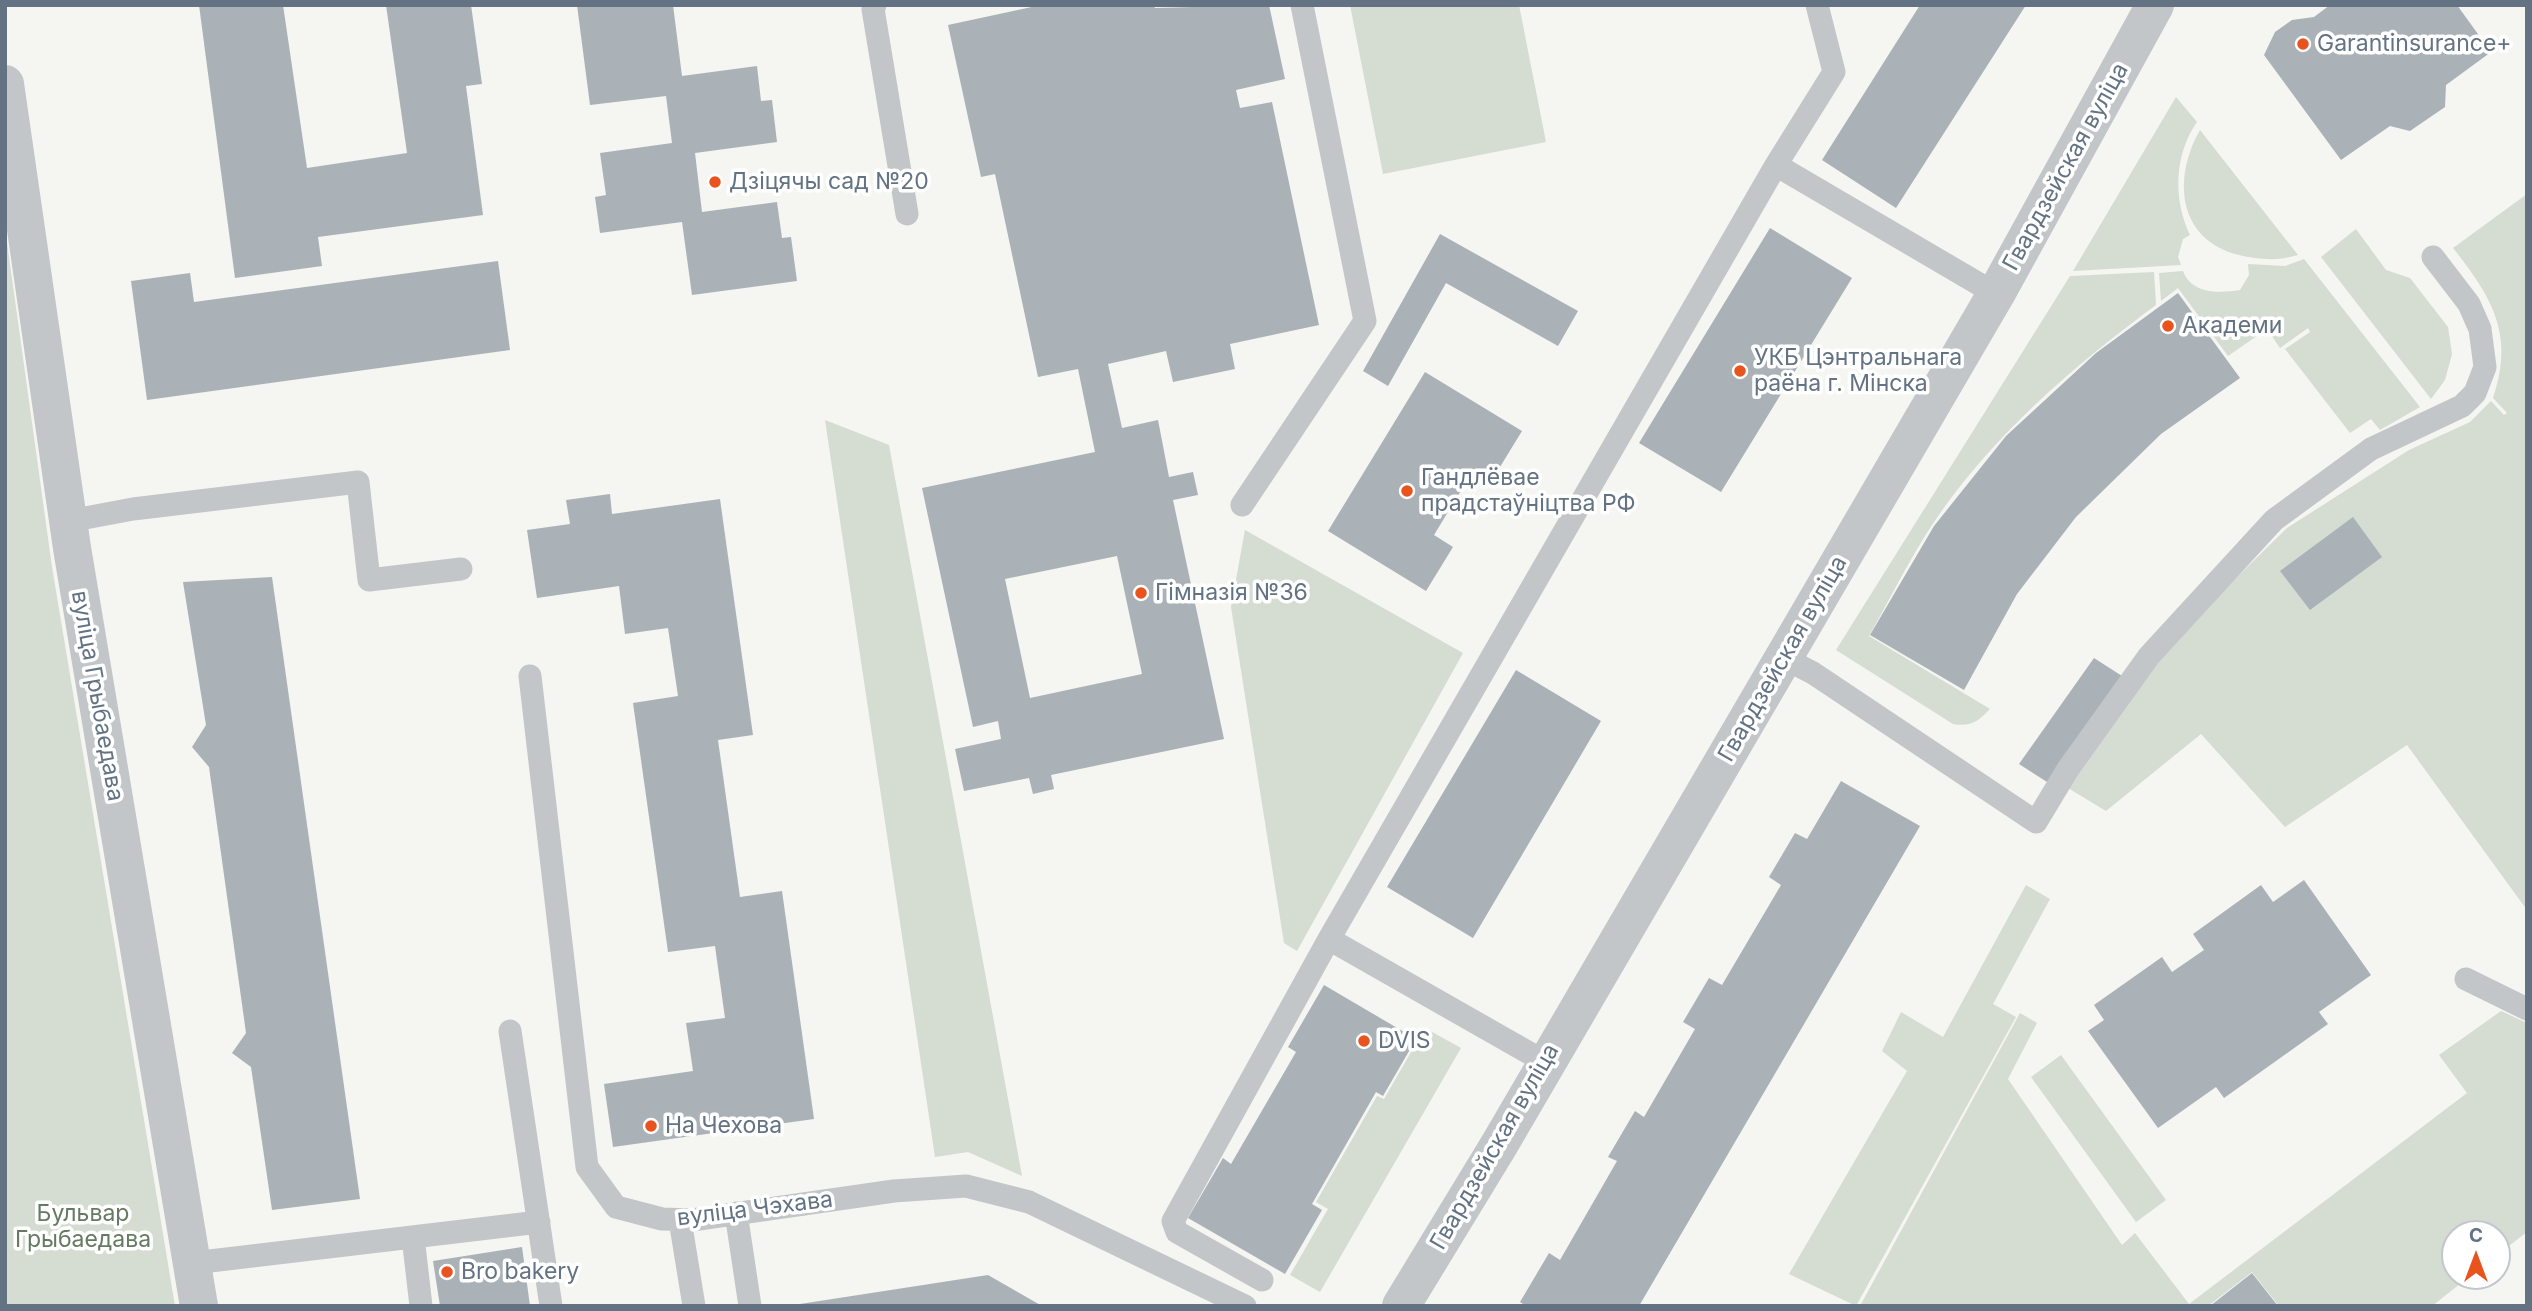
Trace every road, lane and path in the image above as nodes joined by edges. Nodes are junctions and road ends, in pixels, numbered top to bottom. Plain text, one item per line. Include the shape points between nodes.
1 (875, 5) edge
2 (1302, 5) edge
3 (1817, 5) edge
4 (2155, 5) edge
5 (5, 84) edge
6 (1776, 165) junction
7 (907, 214) dead end
8 (2433, 257) dead end
9 (1996, 294) junction
10 (1242, 505) dead end
11 (69, 522) junction
12 (461, 569) dead end
13 (1784, 658) junction
14 (530, 676) dead end
15 (1329, 939) junction
16 (2466, 979) dead end
17 (2527, 1009) edge
18 (510, 1031) dead end
19 (1545, 1062) junction
20 (736, 1213) junction
21 (680, 1220) junction
22 (539, 1222) junction
23 (412, 1237) junction
24 (193, 1263) junction
25 (1262, 1280) dead end
26 (199, 1306) edge
27 (422, 1306) edge
28 (551, 1306) edge
29 (694, 1306) edge
30 (750, 1306) edge
31 (1245, 1306) edge
32 (1401, 1306) edge

1 - 7 lane
2 - 10 lane via 1365,321
3 - 6 lane via 1834,72
4 - 9 street, Гвардзейская вуліца
5 - 11 street, вуліца Грыбаедава
6 - 9 lane
6 - 15 lane
8 - 13 lane via 2469,304 2480,329 2485,367 2475,393 2462,406 2371,449 2274,520 2148,656 2036,822
9 - 13 street, Гвардзейская вуліца
11 - 12 lane via 133,509 358,482 369,580
11 - 24 street, вуліца Грыбаедава
13 - 19 street, Гвардзейская вуліца
14 - 21 lane, вуліца Чэхава via 587,1167 616,1207
15 - 19 lane
15 - 25 lane via 1173,1221 1177,1232
16 - 17 lane
18 - 22 lane
19 - 32 street, Гвардзейская вуліца
20 - 21 lane, вуліца Чэхава
20 - 30 lane
20 - 31 lane, вуліца Чэхава via 966,1186 1029,1202
21 - 29 lane
22 - 23 lane
22 - 28 lane
23 - 24 lane
23 - 27 lane
24 - 26 street, вуліца Грыбаедава

